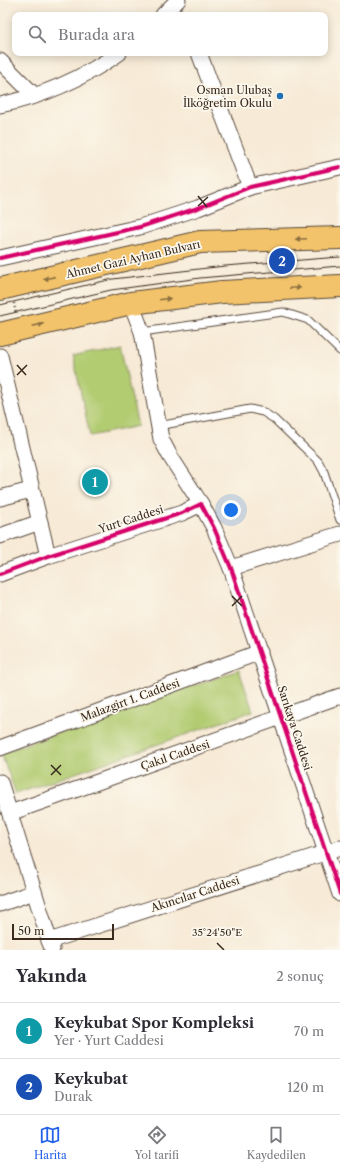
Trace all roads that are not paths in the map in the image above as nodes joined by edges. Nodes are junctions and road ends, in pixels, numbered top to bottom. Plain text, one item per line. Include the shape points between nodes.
1 (114, 56) edge
2 (200, 56) edge
3 (0, 61) edge
4 (35, 96) junction
5 (0, 105) edge
6 (340, 167) edge
7 (250, 187) junction
8 (340, 238) edge
9 (0, 258) edge
10 (340, 286) edge
11 (6, 288) edge
12 (131, 303) junction
13 (10, 332) edge
14 (142, 332) junction
15 (340, 351) edge
16 (0, 356) edge
17 (158, 426) junction
18 (31, 490) junction
19 (0, 498) edge
20 (201, 504) junction
21 (340, 520) edge
22 (40, 522) junction
23 (340, 534) edge
24 (0, 536) edge
25 (48, 556) junction
26 (231, 568) junction
27 (0, 574) edge
28 (260, 652) junction
29 (340, 696) edge
30 (282, 717) junction
31 (0, 748) edge
32 (0, 782) edge
33 (10, 813) junction
34 (333, 850) edge
35 (34, 892) junction
36 (340, 894) edge
37 (0, 904) edge
38 (50, 945) edge

1 - 4 street via 87,73
2 - 7 street
3 - 4 street
4 - 5 street
6 - 7 street
7 - 9 street via 140,227
8 -> 11 main road, Ahmet Gazi Ayhan Bulvarı via 200,242
12 -> 10 main road via 222,292
13 -> 12 main road
12 - 14 street
14 - 15 lane via 283,312 308,320
14 - 17 street
16 - 18 street
17 - 20 street via 165,448
17 - 21 lane via 250,409 263,412 274,419 318,461
18 - 19 street
18 - 22 street
20 - 25 street, Yurt Caddesi
20 - 26 street
22 - 24 street
22 - 25 street
23 - 26 street
25 - 27 street, Yurt Caddesi
26 - 28 street, Sarıkaya Caddesi
28 - 30 street, Sarıkaya Caddesi
28 - 31 street, Malazgirt 1. Caddesi
29 - 30 street, Çakıl Caddesi
30 - 33 street, Çakıl Caddesi
30 - 34 street, Sarıkaya Caddesi
32 - 33 street
33 - 35 street
34 - 36 street, Sarıkaya Caddesi
34 - 38 street, Akıncılar Caddesi
35 - 37 street
35 - 38 street

